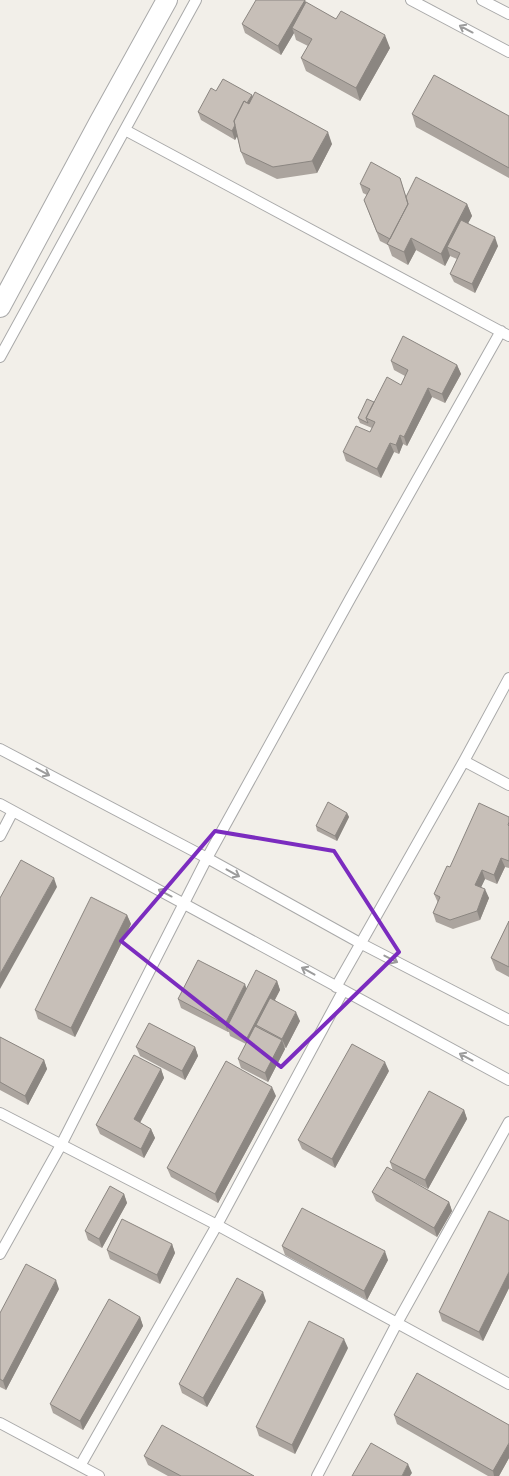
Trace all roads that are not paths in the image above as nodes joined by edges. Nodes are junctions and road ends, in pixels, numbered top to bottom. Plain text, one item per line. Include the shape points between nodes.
1 (167, 0) edge
2 (196, 0) edge
3 (411, 0) edge
4 (482, 0) edge
5 (509, 14) edge
6 (509, 52) edge
7 (125, 130) junction
8 (0, 307) edge
9 (505, 333) edge
10 (0, 357) edge
11 (509, 678) edge
12 (0, 749) edge
13 (464, 761) junction
14 (509, 785) edge
15 (0, 804) edge
16 (13, 811) junction
17 (0, 836) edge
18 (206, 858) junction
19 (184, 903) junction
20 (360, 943) junction
21 (340, 989) junction
22 (509, 1020) edge
23 (509, 1080) edge
24 (0, 1113) edge
25 (509, 1122) edge
26 (61, 1144) junction
27 (217, 1225) junction
28 (0, 1254) edge
29 (397, 1324) junction
30 (509, 1384) edge
31 (0, 1423) edge
32 (80, 1466) junction
33 (99, 1476) edge
34 (317, 1476) edge

1 - 8 street
2 - 7 lane
6 -> 3 lane
4 - 5 lane
7 - 9 lane
7 - 10 lane
9 - 18 lane via 350,599
11 - 13 lane
12 -> 18 lane
13 - 14 lane
13 - 20 lane
15 - 16 lane
16 - 17 lane
19 -> 16 lane
18 - 19 lane
18 -> 20 lane
21 -> 19 lane
19 - 26 lane
20 - 21 lane
20 -> 22 lane
23 -> 21 lane
21 - 27 lane
24 - 26 lane
25 - 29 lane
26 - 27 lane
26 - 28 lane
27 - 29 lane
27 - 32 lane
29 - 30 lane
29 - 34 lane
31 - 32 lane
32 - 33 lane

